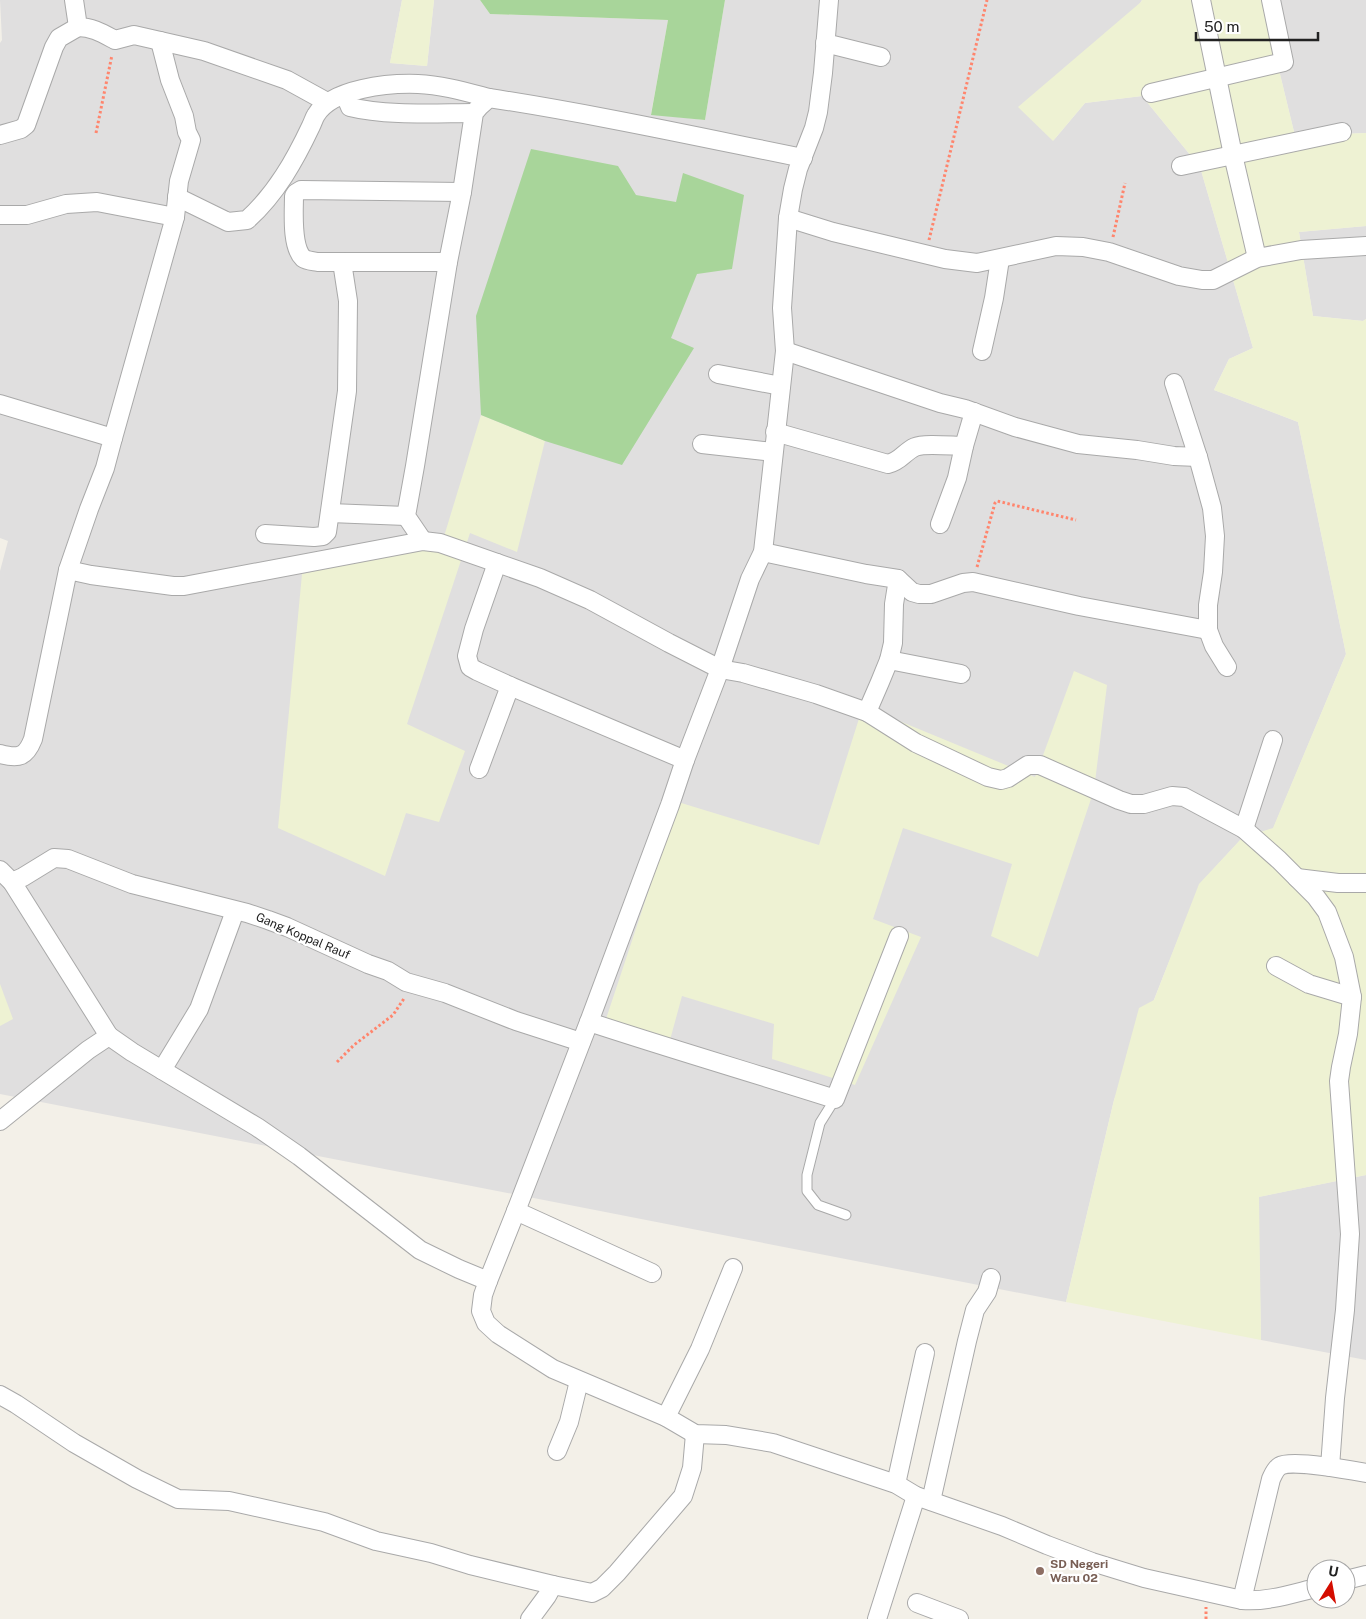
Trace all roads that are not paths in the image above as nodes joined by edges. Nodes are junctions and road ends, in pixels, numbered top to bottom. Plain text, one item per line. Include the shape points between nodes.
1 (74, 0) edge
2 (829, 0) edge
3 (1201, 0) edge
4 (1271, 0) edge
5 (78, 27) junction
6 (160, 41) junction
7 (825, 43) junction
8 (881, 57) dead end
9 (1217, 78) junction
10 (1152, 93) dead end
11 (345, 94) junction
12 (489, 98) junction
13 (326, 102) junction
14 (474, 113) junction
15 (1342, 132) dead end
16 (0, 135) edge
17 (1233, 155) junction
18 (803, 158) junction
19 (1181, 166) dead end
20 (462, 192) junction
21 (177, 197) junction
22 (0, 215) edge
23 (175, 217) junction
24 (788, 218) junction
25 (1366, 246) edge
26 (1257, 258) junction
27 (1000, 259) junction
28 (342, 262) junction
29 (448, 262) junction
30 (785, 351) junction
31 (982, 351) dead end
32 (718, 374) dead end
33 (1174, 383) dead end
34 (781, 386) junction
35 (0, 404) edge
36 (974, 412) junction
37 (775, 432) junction
38 (112, 438) junction
39 (702, 444) dead end
40 (964, 446) junction
41 (773, 452) junction
42 (1198, 457) junction
43 (330, 513) junction
44 (406, 516) junction
45 (940, 524) dead end
46 (265, 534) dead end
47 (423, 541) junction
48 (763, 552) junction
49 (497, 563) junction
50 (68, 570) junction
51 (898, 579) junction
52 (1208, 630) junction
53 (888, 660) junction
54 (1227, 667) dead end
55 (720, 669) junction
56 (961, 674) dead end
57 (510, 686) junction
58 (866, 712) junction
59 (1273, 740) dead end
60 (0, 754) edge
61 (685, 760) junction
62 (479, 769) dead end
63 (1244, 829) junction
64 (6, 876) edge
65 (1297, 878) junction
66 (1366, 883) edge
67 (236, 910) junction
68 (899, 936) dead end
69 (1276, 966) dead end
70 (1352, 996) junction
71 (589, 1022) junction
72 (109, 1036) junction
73 (581, 1042) junction
74 (162, 1070) junction
75 (835, 1099) junction
76 (0, 1121) edge
77 (516, 1211) junction
78 (846, 1215) dead end
79 (733, 1268) dead end
80 (652, 1273) dead end
81 (991, 1278) dead end
82 (488, 1281) junction
83 (925, 1353) dead end
84 (579, 1381) junction
85 (0, 1395) edge
86 (666, 1417) junction
87 (696, 1434) junction
88 (557, 1451) dead end
89 (1330, 1467) junction
90 (1366, 1473) edge
91 (896, 1484) junction
92 (923, 1498) junction
93 (553, 1585) junction
94 (1306, 1590) edge
95 (1242, 1600) junction
96 (917, 1603) dead end
97 (938, 1615) edge
98 (530, 1619) edge
99 (877, 1619) edge
100 (959, 1619) edge

1 - 5 street
2 - 7 street
3 - 9 street
4 - 9 street via 1284,62
5 - 6 street via 95,29 115,40 134,35
5 - 16 street via 59,38 54,47 26,125
6 - 13 street via 204,51 287,80
6 - 21 street via 191,140
7 - 8 street
7 - 18 street via 818,112
9 - 10 street
9 - 17 street
11 - 12 street via 361,88 418,84
11 - 13 street
11 - 14 street via 350,107 361,110
12 - 14 street
12 - 18 street via 608,118
13 - 21 street via 280,184 247,220 228,222
14 - 20 street
15 - 17 street
17 - 19 street
17 - 26 street
18 - 24 street
20 - 28 street via 298,191 294,196 295,241 302,257 318,262
20 - 29 street
21 - 23 street
22 - 23 street via 27,214 66,204 97,202
23 - 38 street
24 - 27 street via 926,255 977,263
24 - 30 street via 782,308
25 - 26 street via 1301,250
26 - 27 street via 1213,280 1179,276 1109,252 1083,247 1056,246
27 - 31 street
28 - 29 street
28 - 43 street via 348,302 347,391
29 - 44 street
30 - 34 street
30 - 36 street
32 - 34 street
33 - 42 street
34 - 37 street
35 - 38 street
36 - 40 street
36 - 42 street via 1078,444
37 - 40 street via 888,464 896,462 915,447
37 - 41 street
38 - 50 street
39 - 41 street
40 - 45 street via 957,478
41 - 48 street
42 - 52 street via 1212,508 1215,536
43 - 44 street
43 - 46 street via 327,532 323,536
44 - 47 street
47 - 49 street via 440,543
47 - 50 street via 184,586
48 - 51 street
48 - 55 street via 750,579
49 - 55 street via 590,600
49 - 57 street via 474,629 467,661 477,671
50 - 60 street via 29,750 22,756
51 - 52 street via 919,594 931,594 973,582
51 - 53 street via 893,644
52 - 54 street
53 - 56 street
53 - 58 street
55 - 58 street via 816,694
55 - 61 street
57 - 61 street
57 - 62 street
58 - 63 street via 916,743 995,779 1008,778 1028,765 1040,765 1131,804 1172,796 1184,797
59 - 63 street
61 - 71 street
63 - 65 street
64 - 67 street, Gang Koppal Rauf via 54,858 68,858 132,884
64 - 72 street
65 - 66 street
65 - 70 street via 1327,912 1344,957
67 - 73 street, Gang Koppal Rauf via 287,927 406,982
67 - 74 street via 199,1009
68 - 75 street
69 - 70 street via 1309,984
70 - 89 street via 1339,1081 1350,1234
71 - 73 street
71 - 75 street
72 - 74 street
72 - 76 street
73 - 77 street
74 - 82 street via 292,1151 420,1250
75 - 78 lane via 820,1123 807,1175 807,1191 818,1205
77 - 80 street
77 - 82 street
79 - 86 street via 700,1349
81 - 92 street via 987,1292 975,1310
82 - 84 street via 481,1311 486,1323 553,1369
83 - 91 street
84 - 86 street
84 - 88 street via 569,1422
85 - 93 street via 74,1443 178,1499 229,1501 324,1522 376,1541
86 - 87 street
87 - 91 street via 773,1443
87 - 93 street via 692,1468 683,1496 617,1573 592,1593
89 - 90 street
89 - 95 street via 1284,1464 1277,1467 1269,1486
91 - 92 street
92 - 95 street via 1092,1562 1144,1578
92 - 99 street
93 - 98 street
94 - 95 street via 1268,1600
96 - 97 street
97 - 100 street

